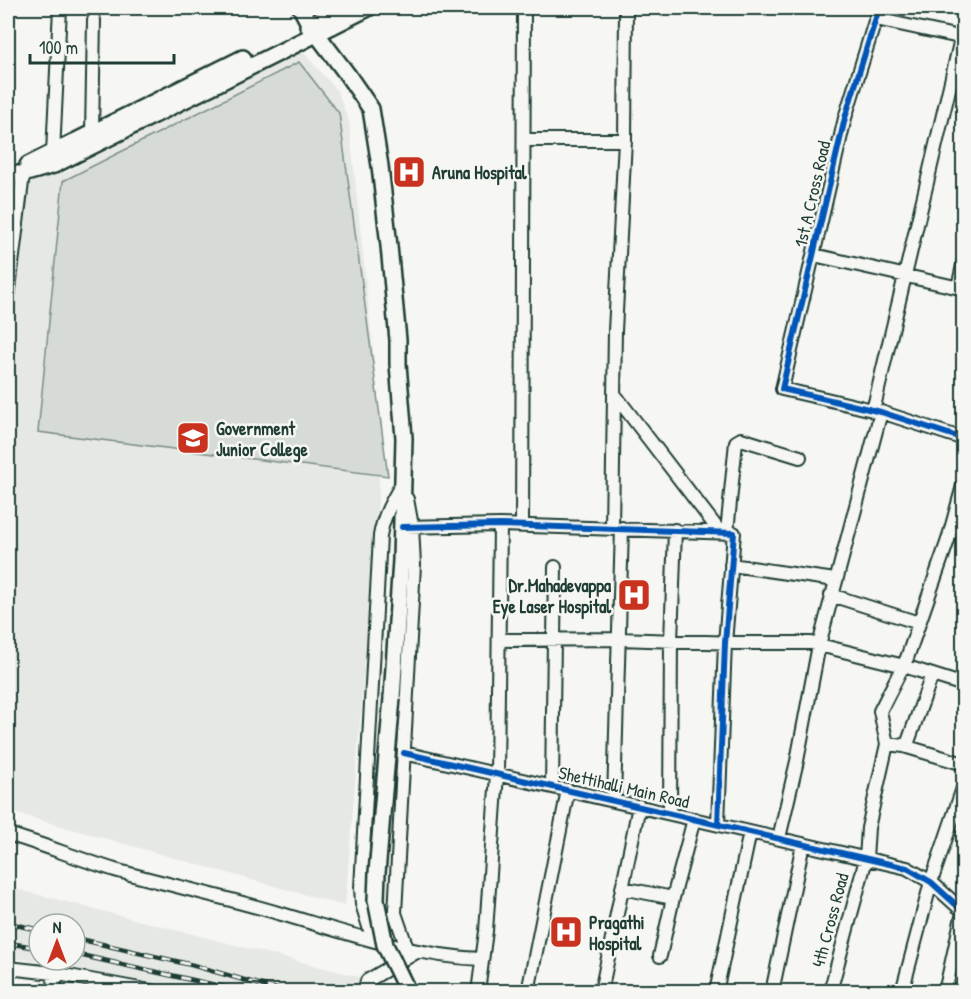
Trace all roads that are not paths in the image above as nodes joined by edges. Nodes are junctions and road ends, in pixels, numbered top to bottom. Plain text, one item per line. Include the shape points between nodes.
1 (60, 8) edge
2 (301, 8) edge
3 (344, 8) edge
4 (368, 8) edge
5 (524, 8) edge
6 (626, 8) edge
7 (877, 13) edge
8 (94, 20) dead end
9 (313, 29) junction
10 (963, 34) edge
11 (92, 134) junction
12 (524, 140) junction
13 (625, 140) junction
14 (53, 153) junction
15 (8, 167) edge
16 (8, 174) edge
17 (23, 174) junction
18 (814, 255) junction
19 (963, 261) edge
20 (905, 276) junction
21 (961, 288) edge
22 (8, 291) edge
23 (615, 395) junction
24 (877, 412) junction
25 (963, 439) edge
26 (800, 457) dead end
27 (403, 481) junction
28 (963, 482) edge
29 (500, 525) junction
30 (522, 525) junction
31 (407, 527) junction
32 (617, 528) junction
33 (675, 530) junction
34 (723, 532) junction
35 (731, 565) junction
36 (555, 567) dead end
37 (835, 580) junction
38 (831, 595) junction
39 (919, 623) junction
40 (619, 639) junction
41 (499, 640) junction
42 (554, 640) junction
43 (671, 641) junction
44 (725, 643) junction
45 (819, 645) junction
46 (904, 666) junction
47 (932, 675) junction
48 (963, 685) edge
49 (887, 744) junction
50 (904, 746) junction
51 (404, 753) junction
52 (963, 764) edge
53 (497, 774) junction
54 (963, 785) edge
55 (552, 786) junction
56 (568, 790) junction
57 (614, 800) junction
58 (639, 806) junction
59 (670, 813) junction
60 (693, 819) junction
61 (718, 824) junction
62 (750, 832) junction
63 (8, 834) edge
64 (779, 838) junction
65 (803, 844) junction
66 (866, 859) junction
67 (931, 882) junction
68 (622, 888) junction
69 (673, 898) junction
70 (963, 912) edge
71 (373, 940) junction
72 (413, 950) junction
73 (660, 956) dead end
74 (482, 959) junction
75 (8, 968) edge
76 (53, 973) junction
77 (56, 992) edge
78 (156, 992) edge
79 (364, 992) edge
80 (408, 992) edge
81 (478, 992) edge
82 (528, 992) edge
83 (601, 992) edge
84 (716, 992) edge
85 (772, 992) edge
86 (830, 992) edge
87 (902, 992) edge
88 (945, 992) edge

1 - 14 street
2 - 9 main road
3 - 9 main road
4 - 9 main road
5 - 12 street
6 - 13 street
7 - 10 street
7 - 18 street, 1st A Cross Road via 844,118
8 - 11 street
9 - 11 main road
9 - 17 main road via 54,165
9 - 27 main road via 371,109 398,340
10 - 20 street
11 - 14 main road
12 - 13 street
12 - 30 street
13 - 23 street
14 - 15 main road via 27,166
16 - 17 main road
17 - 22 street
18 - 20 street
18 - 24 street, 1st A Cross Road via 782,389
19 - 21 street
20 - 21 street
20 - 24 street
23 - 32 street
23 - 34 street
24 - 25 street
24 - 37 street
26 - 34 street via 741,439 736,442
27 - 31 main road
27 - 71 street via 386,513 380,536 361,888
28 - 39 street
29 - 30 street
29 - 31 street
29 - 41 street
30 - 32 street
31 - 51 street via 414,565
31 - 80 main road, bridge via 401,560 376,900 385,945
32 - 33 street
32 - 40 street
33 - 34 street
33 - 43 street
34 - 35 street via 734,532
35 - 37 street
35 - 44 street
36 - 42 street
37 - 38 street
38 - 39 street
38 - 45 street
39 - 46 street
40 - 42 street
40 - 43 street
40 - 57 street
41 - 42 street
41 - 53 street
42 - 55 street
43 - 44 street
43 - 59 street
44 - 45 street
44 - 61 street
45 - 46 street
45 - 64 street
46 - 47 street
46 - 49 street via 880,711
47 - 48 street
47 - 50 street
49 - 50 street
49 - 66 street, 4th Cross Road via 868,828
50 - 52 street
51 - 53 street, Shettihalli Main Road
51 - 72 street via 396,912
53 - 55 street, Shettihalli Main Road
53 - 74 street
54 - 67 street
55 - 56 street, Shettihalli Main Road
56 - 57 street, Shettihalli Main Road
56 - 82 street
57 - 58 street, Shettihalli Main Road
58 - 59 street, Shettihalli Main Road
58 - 68 street
59 - 60 street, Shettihalli Main Road
60 - 61 street, Shettihalli Main Road
60 - 69 street
61 - 62 street, Shettihalli Main Road
62 - 64 street, Shettihalli Main Road
62 - 84 street
63 - 71 street via 114,869
64 - 65 street, Shettihalli Main Road
65 - 66 street, Shettihalli Main Road
65 - 85 street
66 - 67 street, Shettihalli Main Road via 907,868
66 - 86 street, 4th Cross Road
67 - 70 street, Shettihalli Main Road
67 - 87 street
68 - 69 street
68 - 83 street
69 - 73 street
70 - 88 street
71 - 72 street
72 - 74 street
72 - 79 street via 367,981
74 - 81 street
75 - 76 street
76 - 77 street
76 - 78 street

